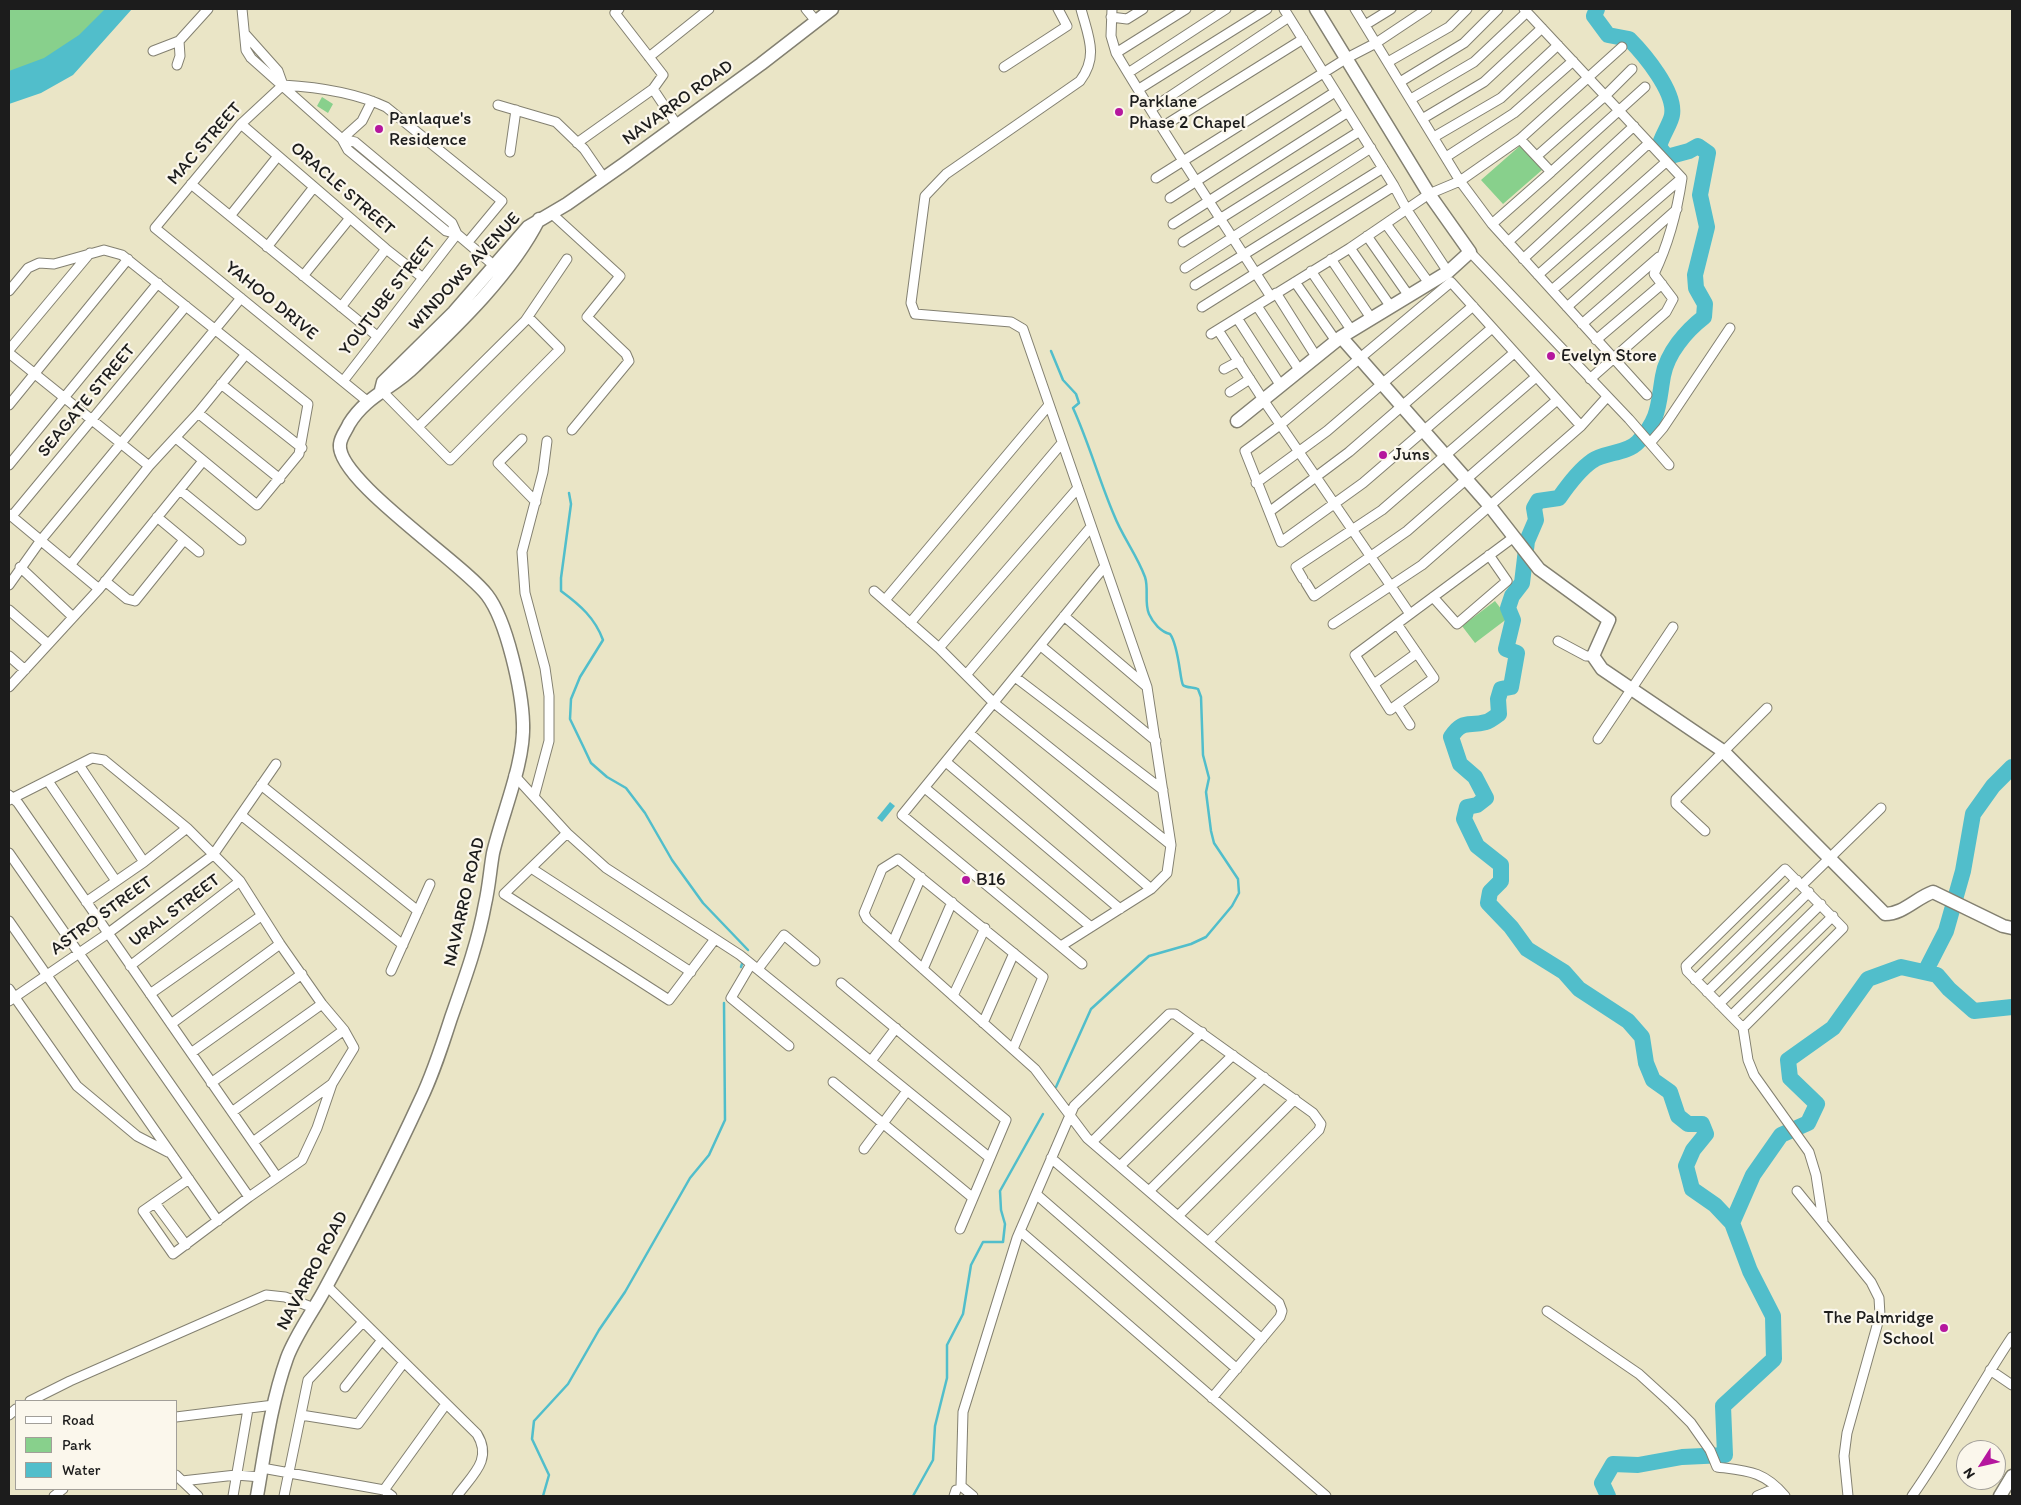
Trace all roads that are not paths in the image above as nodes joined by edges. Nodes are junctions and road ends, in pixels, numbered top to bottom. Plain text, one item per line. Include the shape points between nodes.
1 (208, 9) edge
2 (242, 9) edge
3 (619, 9) edge
4 (709, 9) edge
5 (806, 9) edge
6 (832, 9) edge
7 (1058, 9) edge
8 (1081, 9) edge
9 (1144, 9) edge
10 (1186, 9) edge
11 (1226, 9) edge
12 (1267, 9) edge
13 (1316, 9) edge
14 (1355, 9) edge
15 (1391, 9) edge
16 (1427, 9) edge
17 (1468, 9) edge
18 (1498, 9) edge
19 (1526, 10) edge
20 (1112, 13) edge
21 (1286, 13) edge
22 (816, 21) junction
23 (1365, 25) junction
24 (1542, 28) junction
25 (1303, 39) junction
26 (179, 41) junction
27 (1376, 43) junction
28 (1558, 45) junction
29 (1622, 47) dead end
30 (153, 51) dead end
31 (1116, 53) junction
32 (649, 57) junction
33 (1347, 58) junction
34 (1573, 61) junction
35 (1388, 62) junction
36 (177, 65) dead end
37 (1004, 66) dead end
38 (1632, 70) dead end
39 (1128, 73) junction
40 (1324, 73) junction
41 (1587, 79) junction
42 (1400, 82) junction
43 (283, 85) junction
44 (1645, 87) dead end
45 (653, 89) junction
46 (1139, 89) junction
47 (1336, 92) junction
48 (1605, 96) junction
49 (1411, 99) junction
50 (372, 101) junction
51 (498, 105) dead end
52 (1151, 109) junction
53 (516, 110) junction
54 (1619, 111) junction
55 (1348, 112) junction
56 (1422, 119) junction
57 (241, 124) junction
58 (677, 125) junction
59 (1634, 126) junction
60 (1162, 127) junction
61 (1360, 131) junction
62 (1434, 137) junction
63 (342, 139) junction
64 (1520, 139) junction
65 (577, 143) junction
66 (1649, 143) junction
67 (1371, 148) junction
68 (510, 152) dead end
69 (278, 156) junction
70 (1537, 156) junction
71 (1446, 157) junction
72 (1182, 160) junction
73 (1666, 162) junction
74 (1383, 168) junction
75 (1551, 172) junction
76 (604, 178) junction
77 (1156, 178) dead end
78 (1682, 178) junction
79 (1460, 181) junction
80 (1198, 182) junction
81 (191, 184) junction
82 (1394, 186) junction
83 (314, 187) junction
84 (1429, 194) junction
85 (1170, 198) dead end
86 (1209, 200) junction
87 (1678, 208) junction
88 (1406, 210) junction
89 (230, 216) junction
90 (545, 216) junction
91 (350, 218) junction
92 (1221, 219) junction
93 (1662, 222) junction
94 (1173, 224) dead end
95 (1386, 224) junction
96 (1492, 224) junction
97 (154, 228) joint
98 (1671, 228) junction
99 (458, 234) junction
100 (1367, 236) junction
101 (1232, 237) junction
102 (468, 242) junction
103 (1183, 242) dead end
104 (1508, 242) junction
105 (267, 246) junction
106 (1350, 248) junction
107 (386, 249) junction
108 (1470, 252) junction
109 (1664, 252) junction
110 (90, 254) junction
111 (1243, 255) junction
112 (567, 259) dead end
113 (1331, 259) junction
114 (1523, 259) junction
115 (128, 260) junction
116 (1186, 268) dead end
117 (499, 269) junction
118 (1311, 272) junction
119 (1448, 272) junction
120 (1256, 274) junction
121 (1538, 275) junction
122 (303, 276) junction
123 (423, 278) junction
124 (1295, 282) junction
125 (158, 283) junction
126 (1429, 284) junction
127 (1662, 284) junction
128 (1195, 285) dead end
129 (1552, 290) junction
130 (9, 291) edge
131 (1273, 295) junction
132 (1408, 296) junction
133 (241, 298) junction
134 (186, 306) junction
135 (340, 306) junction
136 (1257, 306) junction
137 (1391, 306) junction
138 (1473, 306) junction
139 (1202, 307) dead end
140 (1567, 307) junction
141 (528, 317) junction
142 (1237, 318) junction
143 (1371, 318) junction
144 (1582, 324) junction
145 (1492, 328) junction
146 (1730, 328) dead end
147 (216, 330) junction
148 (377, 336) junction
149 (1343, 336) junction
150 (1596, 340) junction
151 (9, 350) edge
152 (9, 353) edge
153 (1514, 353) junction
154 (246, 354) junction
155 (1317, 358) junction
156 (1613, 358) junction
157 (1360, 359) junction
158 (1239, 361) junction
159 (1224, 369) dead end
160 (1300, 371) junction
161 (34, 373) junction
162 (1536, 377) junction
163 (1250, 379) junction
164 (344, 380) junction
165 (1590, 380) junction
166 (1382, 383) junction
167 (221, 384) junction
168 (1281, 386) junction
169 (381, 390) junction
170 (1230, 392) dead end
171 (1647, 395) dead end
172 (1607, 397) junction
173 (64, 398) junction
174 (1557, 400) junction
175 (367, 401) junction
176 (1264, 401) junction
177 (9, 405) edge
178 (1049, 405) junction
179 (1402, 406) junction
180 (198, 413) junction
181 (92, 420) junction
182 (1237, 421) dead end
183 (1280, 425) junction
184 (1581, 426) junction
185 (418, 427) junction
186 (572, 430) dead end
187 (1424, 430) junction
188 (176, 438) junction
189 (522, 439) dead end
190 (547, 441) dead end
191 (1062, 443) junction
192 (1650, 443) junction
193 (123, 444) junction
194 (302, 448) junction
195 (1298, 451) junction
196 (1445, 454) junction
197 (204, 460) junction
198 (1669, 465) dead end
199 (9, 466) edge
200 (149, 466) junction
201 (1316, 477) junction
202 (280, 479) junction
203 (1467, 480) junction
204 (1256, 483) junction
205 (1077, 489) junction
206 (180, 490) junction
207 (536, 502) junction
208 (1334, 503) junction
209 (1489, 505) junction
210 (1269, 512) junction
211 (11, 515) edge
212 (158, 517) junction
213 (1090, 528) junction
214 (1353, 530) junction
215 (42, 540) junction
216 (184, 540) junction
217 (241, 540) dead end
218 (1517, 541) junction
219 (199, 552) dead end
220 (1489, 555) junction
221 (1371, 556) junction
222 (71, 564) junction
223 (1106, 566) junction
224 (20, 567) junction
225 (105, 581) junction
226 (9, 585) edge
227 (1391, 586) junction
228 (99, 589) junction
229 (874, 591) dead end
230 (1433, 597) junction
231 (885, 600) junction
232 (9, 610) edge
233 (1410, 614) junction
234 (1064, 616) junction
235 (73, 617) junction
236 (910, 623) junction
237 (1332, 624) dead end
238 (1396, 624) junction
239 (1673, 627) dead end
240 (1558, 641) dead end
241 (48, 644) junction
242 (1041, 646) junction
243 (940, 648) junction
244 (1417, 653) junction
245 (9, 656) edge
246 (1593, 656) junction
247 (25, 670) junction
248 (966, 675) junction
249 (1015, 677) junction
250 (1374, 684) junction
251 (9, 687) edge
252 (1147, 687) junction
253 (1631, 690) junction
254 (994, 703) junction
255 (1397, 706) junction
256 (1767, 708) dead end
257 (1410, 725) dead end
258 (969, 733) junction
259 (1598, 739) dead end
260 (1156, 741) junction
261 (1723, 751) junction
262 (946, 762) junction
263 (276, 764) dead end
264 (79, 765) junction
265 (514, 775) junction
266 (48, 781) junction
267 (261, 785) junction
268 (924, 788) junction
269 (1163, 790) junction
270 (10, 797) edge
271 (534, 797) junction
272 (1881, 808) dead end
273 (240, 815) junction
274 (187, 828) junction
275 (1705, 831) dead end
276 (567, 833) junction
277 (1171, 845) junction
278 (9, 853) edge
279 (213, 854) junction
280 (1828, 859) junction
281 (144, 862) junction
282 (531, 868) junction
283 (921, 877) junction
284 (116, 881) junction
285 (240, 881) junction
286 (430, 884) dead end
287 (1803, 885) junction
288 (1151, 889) junction
289 (86, 902) junction
290 (952, 902) junction
291 (1821, 904) junction
292 (1120, 909) junction
293 (418, 911) junction
294 (261, 916) junction
295 (1833, 916) junction
296 (9, 921) edge
297 (1091, 927) junction
298 (985, 928) junction
299 (2012, 928) edge
300 (108, 934) junction
301 (716, 939) junction
302 (893, 942) junction
303 (280, 944) junction
304 (403, 945) junction
305 (1061, 946) junction
306 (1014, 953) junction
307 (79, 954) junction
308 (815, 961) dead end
309 (1082, 964) dead end
310 (130, 966) junction
311 (754, 967) junction
312 (923, 969) junction
313 (391, 971) dead end
314 (691, 972) junction
315 (302, 974) junction
316 (47, 976) junction
317 (1695, 980) junction
318 (841, 983) dead end
319 (1707, 992) junction
320 (150, 994) junction
321 (11, 996) edge
322 (953, 996) junction
323 (322, 1004) junction
324 (1719, 1004) junction
325 (1731, 1016) junction
326 (983, 1023) junction
327 (171, 1024) junction
328 (896, 1028) junction
329 (1743, 1028) junction
330 (344, 1030) junction
331 (1202, 1032) junction
332 (788, 1046) dead end
333 (1013, 1049) junction
334 (191, 1053) junction
335 (1233, 1055) junction
336 (870, 1061) junction
337 (1264, 1077) junction
338 (833, 1082) dead end
339 (211, 1083) junction
340 (332, 1084) junction
341 (907, 1091) junction
342 (1295, 1100) junction
343 (232, 1112) junction
344 (1070, 1115) junction
345 (883, 1124) junction
346 (253, 1142) junction
347 (1092, 1142) junction
348 (864, 1149) dead end
349 (170, 1153) junction
350 (990, 1158) junction
351 (1052, 1158) junction
352 (1120, 1166) junction
353 (277, 1177) junction
354 (189, 1179) junction
355 (1797, 1190) dead end
356 (1149, 1191) junction
357 (1036, 1194) junction
358 (249, 1197) junction
359 (973, 1198) junction
360 (155, 1203) junction
361 (1178, 1216) junction
362 (218, 1221) junction
363 (1823, 1222) junction
364 (960, 1229) dead end
365 (1020, 1231) junction
366 (1208, 1242) junction
367 (186, 1245) junction
368 (327, 1286) junction
369 (314, 1308) junction
370 (1547, 1311) dead end
371 (363, 1322) junction
372 (2012, 1337) edge
373 (1262, 1339) junction
374 (382, 1340) junction
375 (404, 1362) junction
376 (1237, 1369) junction
377 (1990, 1370) junction
378 (2012, 1385) edge
379 (345, 1387) dead end
380 (1212, 1398) junction
381 (32, 1400) edge
382 (446, 1404) junction
383 (274, 1405) junction
384 (248, 1409) junction
385 (301, 1415) junction
386 (178, 1417) edge
387 (261, 1472) junction
388 (288, 1472) junction
389 (236, 1474) junction
390 (2012, 1476) edge
391 (179, 1478) edge
392 (384, 1490) junction
393 (198, 1496) edge
394 (233, 1496) edge
395 (257, 1496) edge
396 (284, 1496) edge
397 (392, 1496) edge
398 (457, 1496) edge
399 (973, 1496) edge
400 (1326, 1496) edge
401 (1757, 1496) edge
402 (1785, 1496) edge
403 (1848, 1496) edge
404 (1912, 1496) edge
405 (2000, 1496) edge

1 - 26 street
2 - 43 street via 246,50 271,78
3 - 32 street via 615,14
4 - 32 street
5 - 22 street
6 - 22 street, NAVARRO ROAD
7 - 37 street via 1067,26
8 - 178 street via 1092,55 1089,69 1080,81 946,174 925,196 911,303 915,314 1011,322 1023,329
9 - 20 street via 1127,19
10 - 31 street
11 - 39 street
12 - 46 street
13 - 33 street
14 - 23 street
15 - 23 street
16 - 27 street
17 - 35 street via 1449,27
18 - 42 street via 1464,43
19 - 24 street
19 - 49 street via 1474,62
20 - 31 street via 1111,36
21 - 25 street
21 - 52 street
22 - 58 street, NAVARRO ROAD
23 - 27 street
24 - 28 street
24 - 56 street via 1484,82
25 - 40 street
25 - 60 street
26 - 30 street
26 - 36 street
27 - 33 street
27 - 35 street
28 - 34 street
28 - 62 street via 1501,98
29 - 41 street
31 - 39 street
32 - 45 street via 664,76
33 - 40 street
33 - 84 street
34 - 41 street
34 - 71 street via 1514,113
35 - 42 street
38 - 48 street
39 - 46 street
40 - 47 street
40 - 72 street
41 - 48 street
41 - 64 street
42 - 49 street
43 - 50 street via 303,86
43 - 57 street, MAC STREET
43 - 63 street
44 - 54 street
45 - 58 street
45 - 65 street
46 - 52 street
47 - 55 street
47 - 80 street
48 - 54 street
48 - 70 street
49 - 56 street
50 - 63 street via 362,122
50 - 102 street via 386,107 502,200
51 - 53 street
52 - 60 street
53 - 65 street via 556,122
53 - 68 street
54 - 59 street
54 - 75 street
55 - 61 street
55 - 86 street
56 - 62 street
57 - 69 street, ORACLE STREET
57 - 81 street, MAC STREET
58 - 76 street, NAVARRO ROAD
59 - 66 street
59 - 104 street
60 - 72 street
61 - 67 street
61 - 92 street
62 - 71 street
63 - 99 street via 348,150 446,230
64 - 70 street
64 - 79 street
65 - 76 street
66 - 73 street
66 - 114 street
67 - 74 street
67 - 101 street
69 - 83 street, ORACLE STREET
69 - 89 street
70 - 75 street
71 - 79 street
72 - 77 street
72 - 80 street
73 - 78 street
73 - 121 street
74 - 82 street
74 - 111 street
75 - 96 street
76 - 90 street, NAVARRO ROAD
78 - 87 street
78 - 129 street
79 - 84 street
79 - 96 street
80 - 85 street
80 - 86 street
81 - 89 street
81 - 97 street, MAC STREET
82 - 88 street
82 - 120 street
83 - 91 street, ORACLE STREET
83 - 105 street
84 - 88 street
84 - 108 street
86 - 92 street
86 - 94 street
87 - 93 street
87 - 98 street
88 - 95 street
88 - 119 street
89 - 105 street
90 - 117 street, WINDOWS AVENUE via 528,227
90 - 186 street via 620,276 587,317 630,361
91 - 107 street, ORACLE STREET
91 - 122 street
92 - 101 street
92 - 103 street
93 - 98 street
93 - 140 street
95 - 100 street
95 - 126 street
96 - 104 street
97 - 133 street, YAHOO DRIVE
98 - 109 street
99 - 102 street
99 - 123 street, YOUTUBE STREET
100 - 106 street
100 - 132 street
101 - 111 street
101 - 116 street
102 - 117 street
104 - 114 street
105 - 122 street
106 - 113 street
106 - 137 street
107 - 123 street, ORACLE STREET
107 - 135 street
108 - 119 street
108 - 165 street
109 - 127 street via 1654,274
109 - 144 street
110 - 115 street via 104,250
110 - 130 street via 28,268
110 - 151 street
111 - 120 street
111 - 128 street
112 - 141 street
113 - 118 street
113 - 143 street
114 - 121 street
115 - 125 street
115 - 161 street
117 - 169 street, WINDOWS AVENUE via 383,382
118 - 124 street
118 - 149 street
119 - 126 street
120 - 131 street
120 - 139 street
121 - 129 street
122 - 135 street
123 - 148 street, YOUTUBE STREET
124 - 131 street
124 - 149 street
125 - 134 street
125 - 173 street
126 - 132 street
127 - 150 street
127 - 156 street via 1673,299 1666,312
129 - 140 street
131 - 136 street
131 - 155 street
132 - 137 street
133 - 147 street
133 - 164 street, YAHOO DRIVE
134 - 147 street
134 - 181 street, SEAGATE STREET
135 - 148 street
136 - 142 street
136 - 160 street
137 - 143 street
138 - 145 street
138 - 157 street via 1451,282
138 - 166 street
140 - 144 street
141 - 185 street
141 - 185 street via 560,350 528,383 450,460
142 - 158 street via 1215,332
142 - 168 street
143 - 149 street
144 - 150 street
145 - 153 street
145 - 179 street
146 - 192 street
147 - 154 street
147 - 193 street
148 - 164 street, YOUTUBE STREET
149 - 155 street
149 - 157 street
150 - 156 street
152 - 161 street
153 - 162 street
153 - 187 street
154 - 167 street
154 - 194 street via 308,404
155 - 160 street
156 - 165 street
156 - 171 street
157 - 166 street
157 - 183 street
158 - 159 street
158 - 163 street
160 - 168 street
161 - 173 street
161 - 177 street
162 - 174 street
162 - 196 street
163 - 170 street
163 - 176 street
164 - 175 street, YAHOO DRIVE
165 - 172 street
166 - 179 street
166 - 195 street via 1327,431
167 - 180 street
167 - 194 street
168 - 176 street
169 - 175 street, NAVARRO ROAD
169 - 185 street
172 - 184 street
172 - 192 street
173 - 181 street
173 - 199 street
174 - 184 street
174 - 203 street
175 - 265 street, NAVARRO ROAD via 356,412 341,438 341,456 359,481 488,596 512,658 524,726
176 - 182 street
176 - 183 street
178 - 191 street
178 - 231 street
179 - 187 street
179 - 201 street
180 - 188 street
180 - 202 street
181 - 193 street
181 - 211 street, SEAGATE STREET
183 - 195 street
183 - 204 street via 1245,451
184 - 209 street
187 - 196 street
187 - 208 street via 1364,483
188 - 197 street
188 - 200 street
189 - 207 street via 498,463
190 - 207 street
191 - 205 street
191 - 236 street
192 - 198 street
193 - 200 street
193 - 215 street
194 - 202 street
195 - 201 street
195 - 204 street
196 - 203 street
196 - 214 street via 1382,510
197 - 202 street via 257,505
197 - 206 street
200 - 222 street
201 - 208 street
201 - 210 street
203 - 209 street
203 - 221 street via 1407,531
204 - 210 street
205 - 213 street
205 - 243 street
206 - 212 street
206 - 217 street
207 - 271 street via 522,552 522,573 530,617 545,668 550,741
208 - 210 street via 1281,542
208 - 214 street
209 - 218 street
209 - 227 street via 1422,565
211 - 215 street
212 - 216 street
212 - 225 street
213 - 223 street
213 - 248 street
214 - 221 street
214 - 221 street via 1296,567 1314,596
215 - 222 street
215 - 224 street
216 - 219 street
216 - 225 street via 135,601 127,599
218 - 220 street
218 - 246 street via 1539,568 1609,620
220 - 230 street
220 - 230 street via 1507,582 1457,624
221 - 227 street
222 - 228 street
223 - 234 street
223 - 252 street
224 - 226 street
224 - 235 street
225 - 228 street
227 - 233 street
227 - 237 street
228 - 235 street
229 - 231 street
230 - 233 street
231 - 236 street
232 - 241 street
233 - 238 street
234 - 242 street
234 - 252 street
235 - 241 street
236 - 243 street
238 - 244 street
238 - 250 street via 1355,655
239 - 253 street
240 - 246 street via 1586,656
241 - 247 street
242 - 249 street
242 - 260 street
243 - 248 street
244 - 250 street
244 - 255 street via 1434,678
245 - 247 street
246 - 253 street via 1602,669
247 - 251 street
248 - 254 street
249 - 254 street
249 - 269 street
250 - 255 street via 1390,710
252 - 260 street
253 - 259 street
253 - 261 street
254 - 258 street
254 - 277 street
255 - 257 street
256 - 261 street
258 - 262 street
258 - 288 street
260 - 269 street
261 - 275 street via 1676,799 1676,804
261 - 280 street
262 - 268 street
262 - 292 street
263 - 267 street, ASTRO STREET
264 - 266 street
264 - 274 street via 92,758 104,760
264 - 281 street
265 - 271 street
265 - 368 street, NAVARRO ROAD via 492,856 480,924 437,1062
266 - 270 street
266 - 284 street
267 - 273 street, ASTRO STREET
267 - 293 street
268 - 297 street
268 - 305 street via 902,815
269 - 277 street
270 - 289 street
271 - 276 street
272 - 280 street
273 - 279 street, ASTRO STREET
273 - 304 street
274 - 279 street
274 - 281 street
276 - 282 street
276 - 301 street via 612,872
277 - 288 street via 1168,873
278 - 307 street
279 - 285 street
279 - 300 street, ASTRO STREET
280 - 287 street
280 - 299 street via 1884,914 1896,914 1933,892
281 - 284 street
282 - 314 street
282 - 314 street via 504,894 669,1000
283 - 290 street
283 - 302 street
283 - 302 street via 898,859 882,869 864,914
284 - 289 street
285 - 294 street
285 - 310 street, URAL STREET
286 - 293 street
287 - 291 street
287 - 317 street
287 - 317 street via 1787,870 1782,871 1687,965 1686,970
287 - 319 street
288 - 292 street
289 - 300 street
290 - 298 street
290 - 312 street
291 - 295 street
291 - 324 street
292 - 297 street
293 - 304 street
294 - 303 street
294 - 320 street
295 - 325 street
295 - 329 street via 1842,929
296 - 316 street
297 - 305 street
298 - 306 street
298 - 322 street
300 - 307 street, ASTRO STREET
300 - 310 street
301 - 311 street
301 - 314 street
302 - 312 street
303 - 315 street
303 - 327 street
304 - 313 street
305 - 309 street
306 - 326 street
306 - 333 street via 1044,977
307 - 316 street, ASTRO STREET
307 - 358 street
308 - 311 street via 784,935
310 - 320 street
311 - 332 street via 731,998
311 - 336 street
312 - 322 street
315 - 323 street
315 - 334 street
316 - 321 street, ASTRO STREET
316 - 349 street
317 - 319 street
318 - 328 street
319 - 324 street
320 - 327 street
321 - 349 street via 77,1086 137,1136
322 - 326 street
323 - 330 street
323 - 339 street
324 - 325 street
325 - 329 street
326 - 333 street
327 - 334 street
328 - 336 street
328 - 350 street via 1006,1120
329 - 363 street via 1750,1068 1809,1152
330 - 340 street via 354,1048
330 - 343 street
331 - 335 street
331 - 344 street via 1176,1014 1168,1014 1074,1106
331 - 347 street
333 - 344 street via 1035,1069
334 - 339 street
335 - 337 street
335 - 352 street
336 - 341 street
337 - 342 street
337 - 356 street
338 - 345 street
339 - 343 street
340 - 346 street
340 - 353 street via 302,1160
341 - 345 street
341 - 350 street
342 - 361 street
342 - 366 street via 1319,1118 1319,1130
343 - 346 street
344 - 347 street
344 - 351 street
345 - 348 street
345 - 359 street
346 - 353 street
347 - 352 street
349 - 354 street
350 - 359 street
351 - 357 street
351 - 373 street
352 - 356 street
353 - 358 street
354 - 360 street
354 - 362 street
355 - 363 street
356 - 361 street
357 - 365 street
357 - 376 street
358 - 362 street
359 - 364 street
360 - 367 street
360 - 367 street via 143,1211 173,1254
361 - 366 street
362 - 367 street
363 - 403 street via 1871,1282 1881,1307 1847,1433 1844,1456
365 - 380 street
365 - 399 street via 963,1412 961,1486
366 - 373 street via 1279,1303 1280,1317
368 - 369 street, NAVARRO ROAD
368 - 371 street
369 - 381 street via 285,1297 266,1295
369 - 383 street, NAVARRO ROAD via 288,1356
370 - 402 street via 1639,1374 1691,1423 1710,1450 1717,1467 1760,1475 1773,1482
371 - 374 street
371 - 385 street via 308,1380
372 - 377 street
373 - 376 street
374 - 375 street
374 - 379 street
375 - 382 street
375 - 385 street via 358,1424
376 - 380 street
377 - 378 street
377 - 404 street
380 - 400 street
382 - 392 street
382 - 398 street via 483,1444 484,1459
383 - 384 street
383 - 387 street, NAVARRO ROAD
384 - 386 street
384 - 389 street
385 - 388 street
387 - 388 street
387 - 389 street
387 - 395 street, NAVARRO ROAD
388 - 392 street
388 - 396 street
389 - 391 street
389 - 394 street
390 - 405 street
391 - 393 street
392 - 397 street
401 - 402 street via 1770,1491

